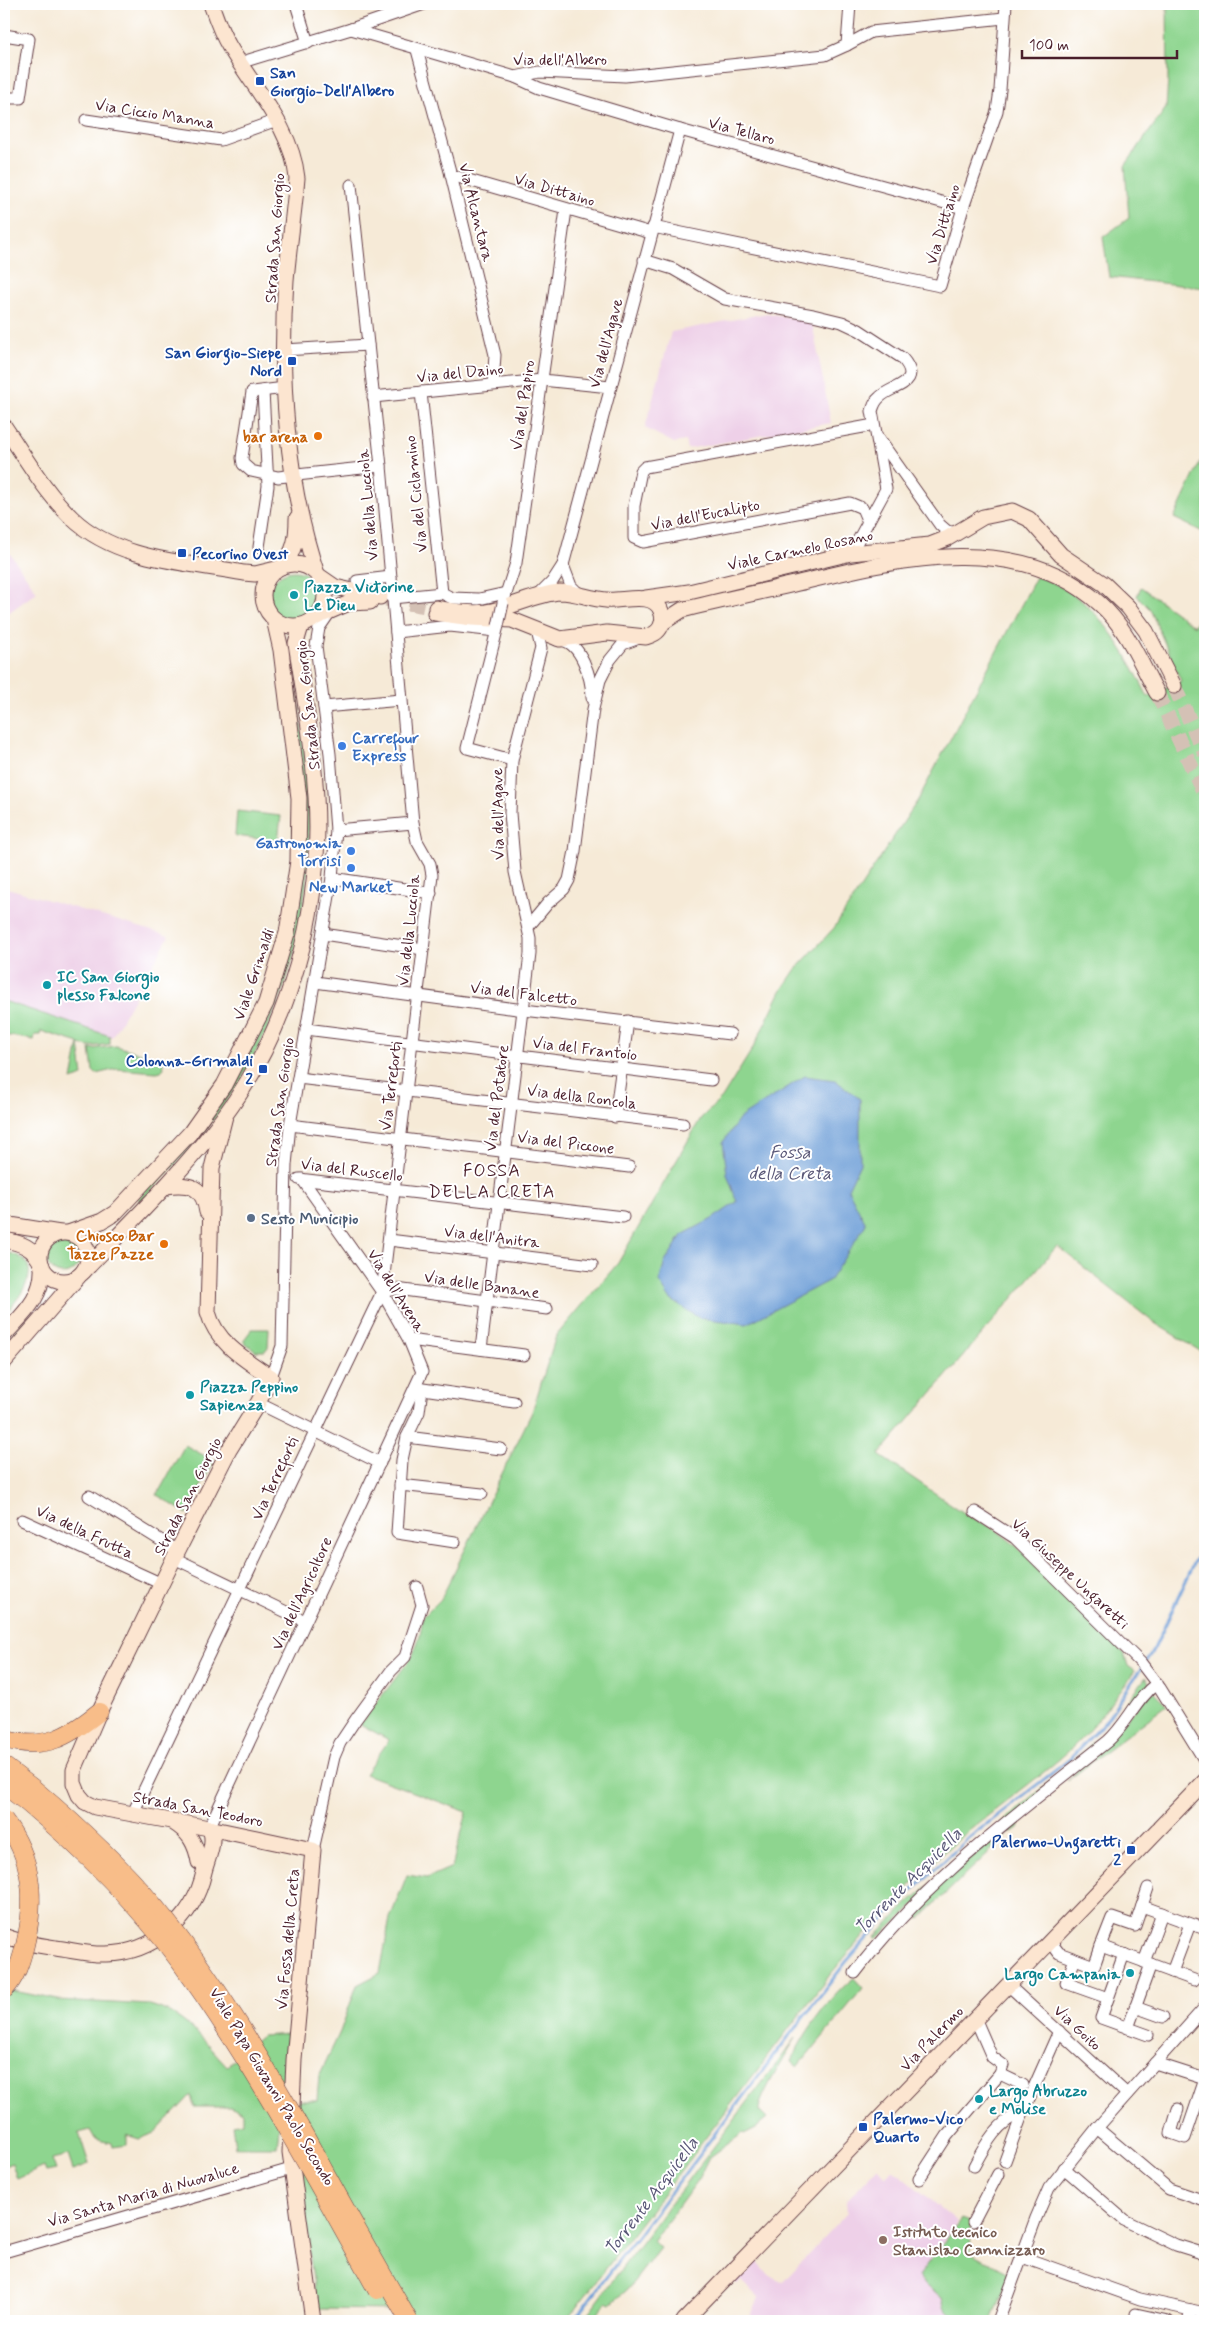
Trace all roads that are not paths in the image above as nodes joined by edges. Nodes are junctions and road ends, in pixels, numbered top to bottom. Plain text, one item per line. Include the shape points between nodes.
1 (211, 4) edge
2 (296, 4) edge
3 (424, 4) edge
4 (850, 4) edge
5 (1006, 4) edge
6 (1004, 18) junction
7 (351, 30) junction
8 (4, 35) edge
9 (308, 43) junction
10 (846, 45) junction
11 (416, 50) junction
12 (239, 63) junction
13 (515, 77) junction
14 (4, 98) edge
15 (86, 120) dead end
16 (277, 120) junction
17 (680, 130) junction
18 (451, 175) junction
19 (350, 185) dead end
20 (963, 208) junction
21 (566, 210) junction
22 (652, 230) junction
23 (644, 260) junction
24 (368, 345) junction
25 (284, 350) junction
26 (542, 380) junction
27 (493, 384) junction
28 (610, 387) junction
29 (285, 388) junction
30 (263, 391) junction
31 (421, 392) junction
32 (373, 397) junction
33 (4, 426) edge
34 (875, 430) junction
35 (381, 466) junction
36 (902, 472) junction
37 (268, 475) junction
38 (294, 475) junction
39 (886, 489) junction
40 (298, 496) junction
41 (868, 522) junction
42 (958, 533) junction
43 (259, 547) dead end
44 (852, 553) junction
45 (563, 565) junction
46 (270, 573) junction
47 (318, 575) junction
48 (391, 577) junction
49 (357, 581) dead end
50 (442, 593) junction
51 (580, 595) junction
52 (505, 598) junction
53 (536, 598) junction
54 (646, 598) junction
55 (384, 599) junction
56 (331, 611) junction
57 (316, 618) junction
58 (274, 620) junction
59 (662, 622) junction
60 (301, 626) junction
61 (497, 628) junction
62 (535, 630) junction
63 (396, 632) junction
64 (646, 637) junction
65 (560, 639) junction
66 (316, 646) junction
67 (540, 658) junction
68 (1174, 686) tunnel mouth
69 (1157, 693) tunnel mouth
70 (401, 700) junction
71 (324, 707) junction
72 (593, 710) junction
73 (512, 760) junction
74 (413, 823) junction
75 (336, 830) junction
76 (332, 878) junction
77 (431, 893) junction
78 (548, 902) junction
79 (525, 912) junction
80 (528, 927) junction
81 (323, 934) junction
82 (423, 949) junction
83 (315, 982) junction
84 (418, 996) junction
85 (524, 1010) junction
86 (628, 1021) junction
87 (306, 1029) junction
88 (730, 1034) dead end
89 (412, 1042) junction
90 (518, 1056) junction
91 (621, 1068) junction
92 (298, 1078) junction
93 (711, 1080) dead end
94 (406, 1091) junction
95 (511, 1104) junction
96 (225, 1116) junction
97 (615, 1117) junction
98 (683, 1124) dead end
99 (290, 1125) junction
100 (401, 1139) junction
101 (506, 1151) junction
102 (630, 1167) dead end
103 (286, 1178) junction
104 (302, 1179) junction
105 (166, 1186) junction
106 (394, 1190) junction
107 (499, 1202) junction
108 (623, 1216) dead end
109 (4, 1224) edge
110 (209, 1227) junction
111 (64, 1233) junction
112 (4, 1240) edge
113 (389, 1240) junction
114 (493, 1253) junction
115 (41, 1264) junction
116 (592, 1265) dead end
117 (81, 1274) junction
118 (382, 1292) junction
119 (487, 1300) junction
120 (547, 1309) dead end
121 (4, 1335) edge
122 (409, 1340) junction
123 (481, 1349) junction
124 (524, 1355) dead end
125 (4, 1362) edge
126 (422, 1372) joint
127 (271, 1377) junction
128 (419, 1389) junction
129 (514, 1402) dead end
130 (258, 1403) junction
131 (314, 1432) junction
132 (408, 1437) junction
133 (500, 1449) dead end
134 (380, 1463) junction
135 (400, 1485) junction
136 (482, 1494) dead end
137 (89, 1496) dead end
138 (975, 1512) dead end
139 (22, 1520) dead end
140 (455, 1542) dead end
141 (176, 1555) junction
142 (162, 1584) junction
143 (417, 1587) dead end
144 (240, 1589) junction
145 (305, 1621) junction
146 (1156, 1683) junction
147 (99, 1712) junction
148 (4, 1740) edge
149 (1205, 1761) edge
150 (4, 1766) edge
151 (1205, 1782) edge
152 (4, 1785) edge
153 (29, 1795) junction
154 (79, 1795) joint
155 (133, 1813) junction
156 (4, 1820) edge
157 (171, 1820) junction
158 (209, 1828) junction
159 (242, 1834) junction
160 (313, 1850) junction
161 (203, 1861) junction
162 (1148, 1888) dead end
163 (1142, 1906) junction
164 (1162, 1913) junction
165 (1190, 1924) junction
166 (1205, 1929) edge
167 (4, 1936) edge
168 (1050, 1941) junction
169 (1102, 1946) junction
170 (1124, 1954) junction
171 (1075, 1959) junction
172 (1147, 1963) junction
173 (855, 1972) dead end
174 (1172, 1972) junction
175 (1194, 1980) dead end
176 (1007, 1984) junction
177 (4, 1990) edge
178 (1108, 1998) junction
179 (1135, 2007) junction
180 (1205, 2007) edge
181 (1163, 2017) dead end
182 (975, 2018) junction
183 (1128, 2028) junction
184 (1059, 2032) junction
185 (1148, 2035) dead end
186 (1155, 2063) junction
187 (1000, 2074) junction
188 (1205, 2079) edge
189 (1023, 2085) dead end
190 (1127, 2094) junction
191 (1178, 2110) dead end
192 (1023, 2112) junction
193 (1097, 2128) junction
194 (1005, 2161) dead end
195 (974, 2166) dead end
196 (1064, 2168) junction
197 (291, 2169) junction
198 (998, 2174) dead end
199 (919, 2179) dead end
200 (1205, 2201) edge
201 (973, 2222) dead end
202 (4, 2252) edge
203 (1205, 2254) edge
204 (1022, 2257) junction
205 (1140, 2299) junction
206 (1205, 2313) edge
207 (1190, 2316) edge
208 (1134, 2318) edge
209 (313, 2321) edge
210 (395, 2321) edge
211 (409, 2321) edge
212 (684, 2321) edge
213 (998, 2321) edge
214 (1168, 2321) edge

1 - 12 main road, Strada San Giorgio
2 - 9 street
3 - 7 street
4 - 10 street
5 - 6 street, Via Dittaino
6 - 10 street, Via dell'Albero via 870,32
6 - 20 street, Via Dittaino via 997,111
7 - 9 street
7 - 11 street, Via dell'Albero
8 - 14 street via 29,39 20,98
9 - 12 street
10 - 13 street, Via dell'Albero via 825,55 658,73 625,76 540,72
11 - 13 street, Via dell'Albero
11 - 18 street, Via Alcantara
12 - 16 main road, Strada San Giorgio
13 - 17 street, Via Tellaro via 539,88
15 - 16 street, Via Ciccio Manna via 221,140
16 - 25 main road, Strada San Giorgio via 293,149 298,178 286,281
17 - 20 street, Via Tellaro
17 - 22 street, Via dell'Agave
18 - 21 street, Via Dittaino
18 - 27 street, Via Alcantara via 495,356
19 - 24 street, Via della Lucciola
20 - 22 street, Via Dittaino via 940,286
21 - 22 street, Via Dittaino
21 - 26 street, Via del Papiro
22 - 23 street, Via dell'Agave
23 - 28 street, Via dell'Agave
23 - 34 street via 673,269 725,299 842,322 902,358 910,372 908,379 875,402 872,411
24 - 25 street
24 - 32 street, Via della Lucciola
25 - 29 main road, Strada San Giorgio
26 - 27 street, Via del Daino
26 - 28 street, Via del Daino
26 - 52 street, Via del Papiro via 516,563
27 - 31 street, Via del Daino
28 - 45 street, Via dell'Agave
29 - 30 street
29 - 38 main road, Strada San Giorgio
30 - 37 street
30 - 37 street via 252,392 242,458 243,464 251,471
31 - 32 street, Via del Daino
31 - 50 street, Via del Ciclamino
32 - 35 street, Via della Lucciola
33 - 46 main road via 66,511 101,538 154,558
34 - 36 street
34 - 39 street
34 - 41 street, Via dell'Eucalipto via 645,467 641,471 634,506 634,538 644,542 850,503 862,508
35 - 38 street
35 - 48 street, Via della Lucciola
36 - 39 street via 892,475
36 - 42 street via 940,525
37 - 38 street
37 - 43 street
38 - 40 main road, Strada San Giorgio
39 - 41 street
40 - 46 main road via 295,544 288,559
40 - 47 main road
41 - 44 street
42 - 44 main road, Viale Carmelo Rosano via 930,545
42 - 68 main road, Viale Carmelo Rosano via 993,513 1012,511 1024,516 1061,555 1104,584 1128,607 1146,631
44 - 54 main road, Viale Carmelo Rosano via 689,592
45 - 51 street via 571,586
45 - 53 street
46 - 47 main road via 297,564
46 - 58 main road via 264,589 264,602
47 - 55 main road via 335,587
47 - 57 main road via 326,597
48 - 49 street
48 - 55 street, Via della Lucciola
50 - 52 street via 452,598
50 - 55 street
51 - 53 main road, Viale Carmelo Rosano via 560,592
51 - 54 main road, Viale Carmelo Rosano via 606,600
52 - 61 street, Via del Papiro, bridge
53 - 62 main road via 527,615
53 - 62 main road via 486,612 436,610 472,618 512,620
54 - 59 main road via 659,606
55 - 56 main road via 349,603
55 - 63 street, Via della Lucciola
56 - 57 main road
56 - 66 street, Strada San Giorgio via 319,628
57 - 60 main road
57 - 66 street
58 - 60 main road via 287,626
58 - 111 main road, Viale Grimaldi via 296,766 299,831 294,895 287,933 266,1003 236,1064 190,1133 115,1213 102,1221
59 - 64 main road, Viale Carmelo Rosano via 656,633
59 - 69 main road, Viale Carmelo Rosano via 682,610 878,564 966,556 1015,561 1063,577 1101,605 1130,641
60 - 96 main road via 296,643 316,798 316,862 312,898 296,970 283,1007 253,1072
61 - 63 street via 450,626
61 - 73 street via 467,748
62 - 65 main road
62 - 67 street via 541,643
63 - 70 street, Via della Lucciola
64 - 65 main road via 607,632
64 - 72 street via 623,644 610,660 600,680
65 - 67 street via 546,646
65 - 72 street via 577,652 586,666
66 - 71 street, Strada San Giorgio
67 - 73 street, Via dell'Agave
70 - 71 street
70 - 74 street, Via della Lucciola
71 - 75 street, Strada San Giorgio
72 - 78 street via 569,880 564,889
73 - 79 street, Via dell'Agave via 510,813 514,872
74 - 75 street
74 - 77 street, Via della Lucciola via 417,841 430,864
75 - 76 street, Strada San Giorgio
76 - 77 street
76 - 81 street, Strada San Giorgio
77 - 82 street, Via della Lucciola
78 - 79 street
78 - 80 street
79 - 80 street, Via del Potatore
80 - 85 street, Via del Potatore via 530,954
81 - 82 street
81 - 83 street, Strada San Giorgio
82 - 84 street, Via della Lucciola
83 - 84 street, Via del Falcetto
83 - 87 street, Strada San Giorgio
84 - 85 street, Via del Falcetto
84 - 89 street, Via Terreforti
85 - 86 street, Via del Falcetto
85 - 90 street, Via del Potatore
86 - 88 street, Via del Falcetto
86 - 91 street
87 - 89 street, Via del Frantoio
87 - 92 street, Strada San Giorgio
89 - 90 street, Via del Frantoio
89 - 94 street, Via Terreforti
90 - 91 street, Via del Frantoio
90 - 95 street, Via del Potatore
91 - 93 street, Via del Frantoio
91 - 97 street
92 - 94 street, Via della Roncola
92 - 99 street, Strada San Giorgio
94 - 95 street, Via della Roncola
94 - 100 street, Via Terreforti
95 - 97 street, Via della Roncola
95 - 101 street, Via del Potatore
96 - 105 main road
96 - 110 main road via 212,1168
97 - 98 street, Via della Roncola
99 - 100 street, Via del Piccone
99 - 103 street, Strada San Giorgio
100 - 101 street, Via del Piccone
100 - 106 street, Via Terreforti
101 - 102 street, Via del Piccone
101 - 107 street, Via del Potatore
103 - 104 street, Via del Ruscello
103 - 127 street, Strada San Giorgio via 282,1346
104 - 106 street, Via del Ruscello
104 - 118 street, Via dell'Avena
105 - 110 main road via 188,1185 196,1189 205,1201
105 - 117 main road
106 - 107 street, Via del Ruscello
106 - 113 street, Via Terreforti
107 - 108 street, Via del Ruscello
107 - 114 street, Via del Potatore
109 - 111 main road, Viale Grimaldi
110 - 127 main road via 207,1303 210,1319 221,1339
111 - 115 main road via 47,1241 40,1255
111 - 117 main road via 81,1239 88,1252 87,1266
112 - 115 main road via 33,1250
113 - 114 street, Via dell'Anitra
113 - 118 street, Via Terreforti
114 - 116 street, Via dell'Anitra
114 - 119 street, Via del Potatore
115 - 117 main road via 48,1275 58,1280 69,1281
115 - 121 main road via 42,1281 36,1299
117 - 125 main road
118 - 119 street, Via delle Banane via 396,1289
118 - 122 street, Via dell'Avena
118 - 131 street, Via Terreforti
119 - 120 street, Via delle Banane
119 - 123 street, Via del Potatore
122 - 123 street
122 - 126 street, Via dell'Avena
123 - 124 street
126 - 128 street, Via dell'Agricoltore
127 - 130 main road, Strada San Giorgio
128 - 129 street
128 - 132 street via 420,1412
128 - 134 street, Via dell'Agricoltore
130 - 131 street
130 - 141 main road, Strada San Giorgio via 229,1450
131 - 134 street
131 - 144 street, Via Terreforti
132 - 133 street
132 - 135 street
134 - 145 street, Via dell'Agricoltore
135 - 136 street
135 - 140 street via 397,1533
137 - 141 street
138 - 146 street, Via Giuseppe Ungaretti via 1015,1538 1141,1663
139 - 142 street, Via della Frutta
141 - 142 main road, Strada San Giorgio
141 - 144 street
142 - 147 main road, Strada San Giorgio
143 - 160 street, Via Fossa della Creta via 422,1605 405,1657 356,1720 334,1757
144 - 145 street
144 - 155 street, Via Terreforti
145 - 158 street, Via dell'Agricoltore
146 - 149 street
146 - 173 street via 1108,1741 986,1837 927,1890
147 - 148 main road via 80,1727 51,1741 26,1744
147 - 154 main road, Strada San Giorgio via 74,1770 74,1783
150 - 153 main road, Viale Papa Giovanni Paolo Secondo
151 - 168 main road, Via Palermo
152 - 153 main road, Viale Papa Giovanni Paolo Secondo
153 - 210 main road, Viale Papa Giovanni Paolo Secondo, bridge via 57,1828 118,1887 179,1961 249,2067
153 - 211 main road, Viale Papa Giovanni Paolo Secondo, bridge via 92,1840 162,1916 210,1980 261,2060
154 - 155 main road, Strada San Teodoro via 95,1807
155 - 157 main road, Strada San Teodoro
156 - 177 main road, bridge via 17,1838 26,1860 32,1906 22,1957
157 - 158 main road, Strada San Teodoro
157 - 161 main road via 183,1828
158 - 159 main road, Strada San Teodoro
158 - 161 main road via 201,1840
159 - 160 main road, Strada San Teodoro
159 - 161 main road via 221,1844
160 - 197 main road, Via Fossa della Creta via 294,2060
161 - 167 main road via 186,1910 164,1936 135,1949 92,1954
162 - 163 street
163 - 164 street
163 - 169 street via 1134,1926 1112,1918
164 - 165 street
164 - 172 street
165 - 166 street
165 - 174 street
168 - 171 street via 1060,1953
168 - 176 main road, Via Palermo
169 - 170 street
169 - 171 street via 1094,1966
170 - 172 street
170 - 178 street
171 - 178 street via 1066,1983
172 - 174 street
172 - 179 street
174 - 175 street
176 - 182 main road, Via Palermo
176 - 184 street, Via Goito
178 - 183 street via 1100,2018
179 - 181 street
179 - 183 street
180 - 186 street
182 - 187 street via 992,2057 1003,2065
182 - 212 main road, Via Palermo
183 - 185 street
184 - 190 street, Via Goito
184 - 192 street
186 - 188 street
186 - 190 street
187 - 189 street
187 - 199 street via 947,2136
188 - 191 street via 1185,2138 1171,2133
190 - 193 street
192 - 194 street
192 - 195 street via 1012,2116 996,2130
193 - 196 street
193 - 200 street via 1169,2189
196 - 203 street via 1124,2220 1176,2245
196 - 204 street via 1049,2188
197 - 202 street, Via Santa Maria di Nuovaluce
197 - 209 main road, Via Fossa della Creta
198 - 201 street
204 - 205 street
204 - 213 street
205 - 207 street
205 - 208 street
206 - 207 street
208 - 214 street

